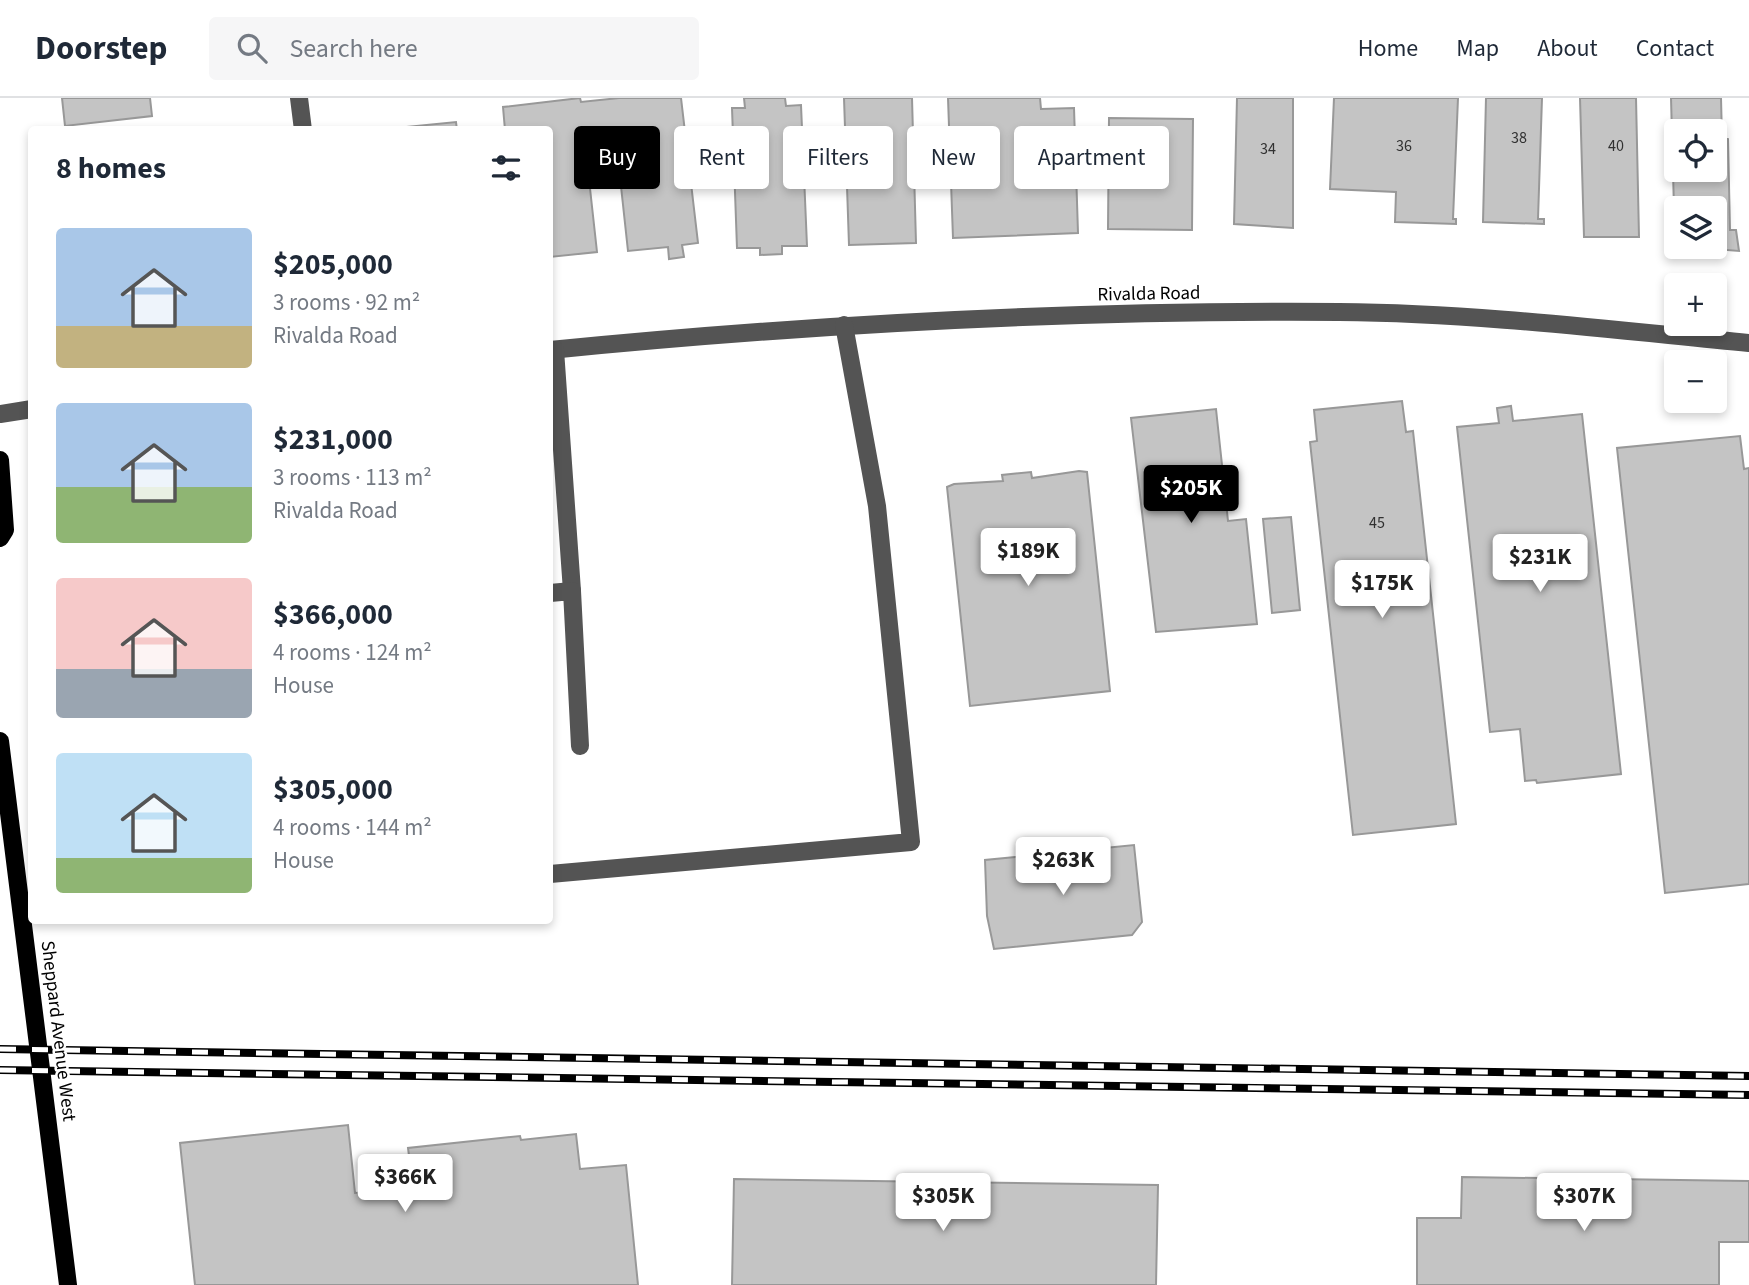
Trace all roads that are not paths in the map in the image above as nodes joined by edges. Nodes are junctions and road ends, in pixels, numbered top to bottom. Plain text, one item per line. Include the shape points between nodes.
1 (299, 98) edge
2 (302, 126) edge
3 (844, 325) junction
4 (1749, 343) edge
5 (553, 350) edge
6 (553, 362) edge
7 (28, 410) edge
8 (0, 414) edge
9 (0, 460) edge
10 (0, 538) edge
11 (572, 591) junction
12 (553, 593) edge
13 (0, 741) edge
14 (580, 746) dead end
15 (553, 873) edge
16 (68, 1285) edge

1 - 2 street
3 - 4 street, Rivalda Road via 933,319 1341,312 1517,321
3 - 5 street, Rivalda Road
3 - 15 street via 877,506 911,842
6 - 11 street
7 - 8 street
9 - 10 main road via 5,530
11 - 12 street
11 - 14 street
13 - 16 main road, Sheppard Avenue West

